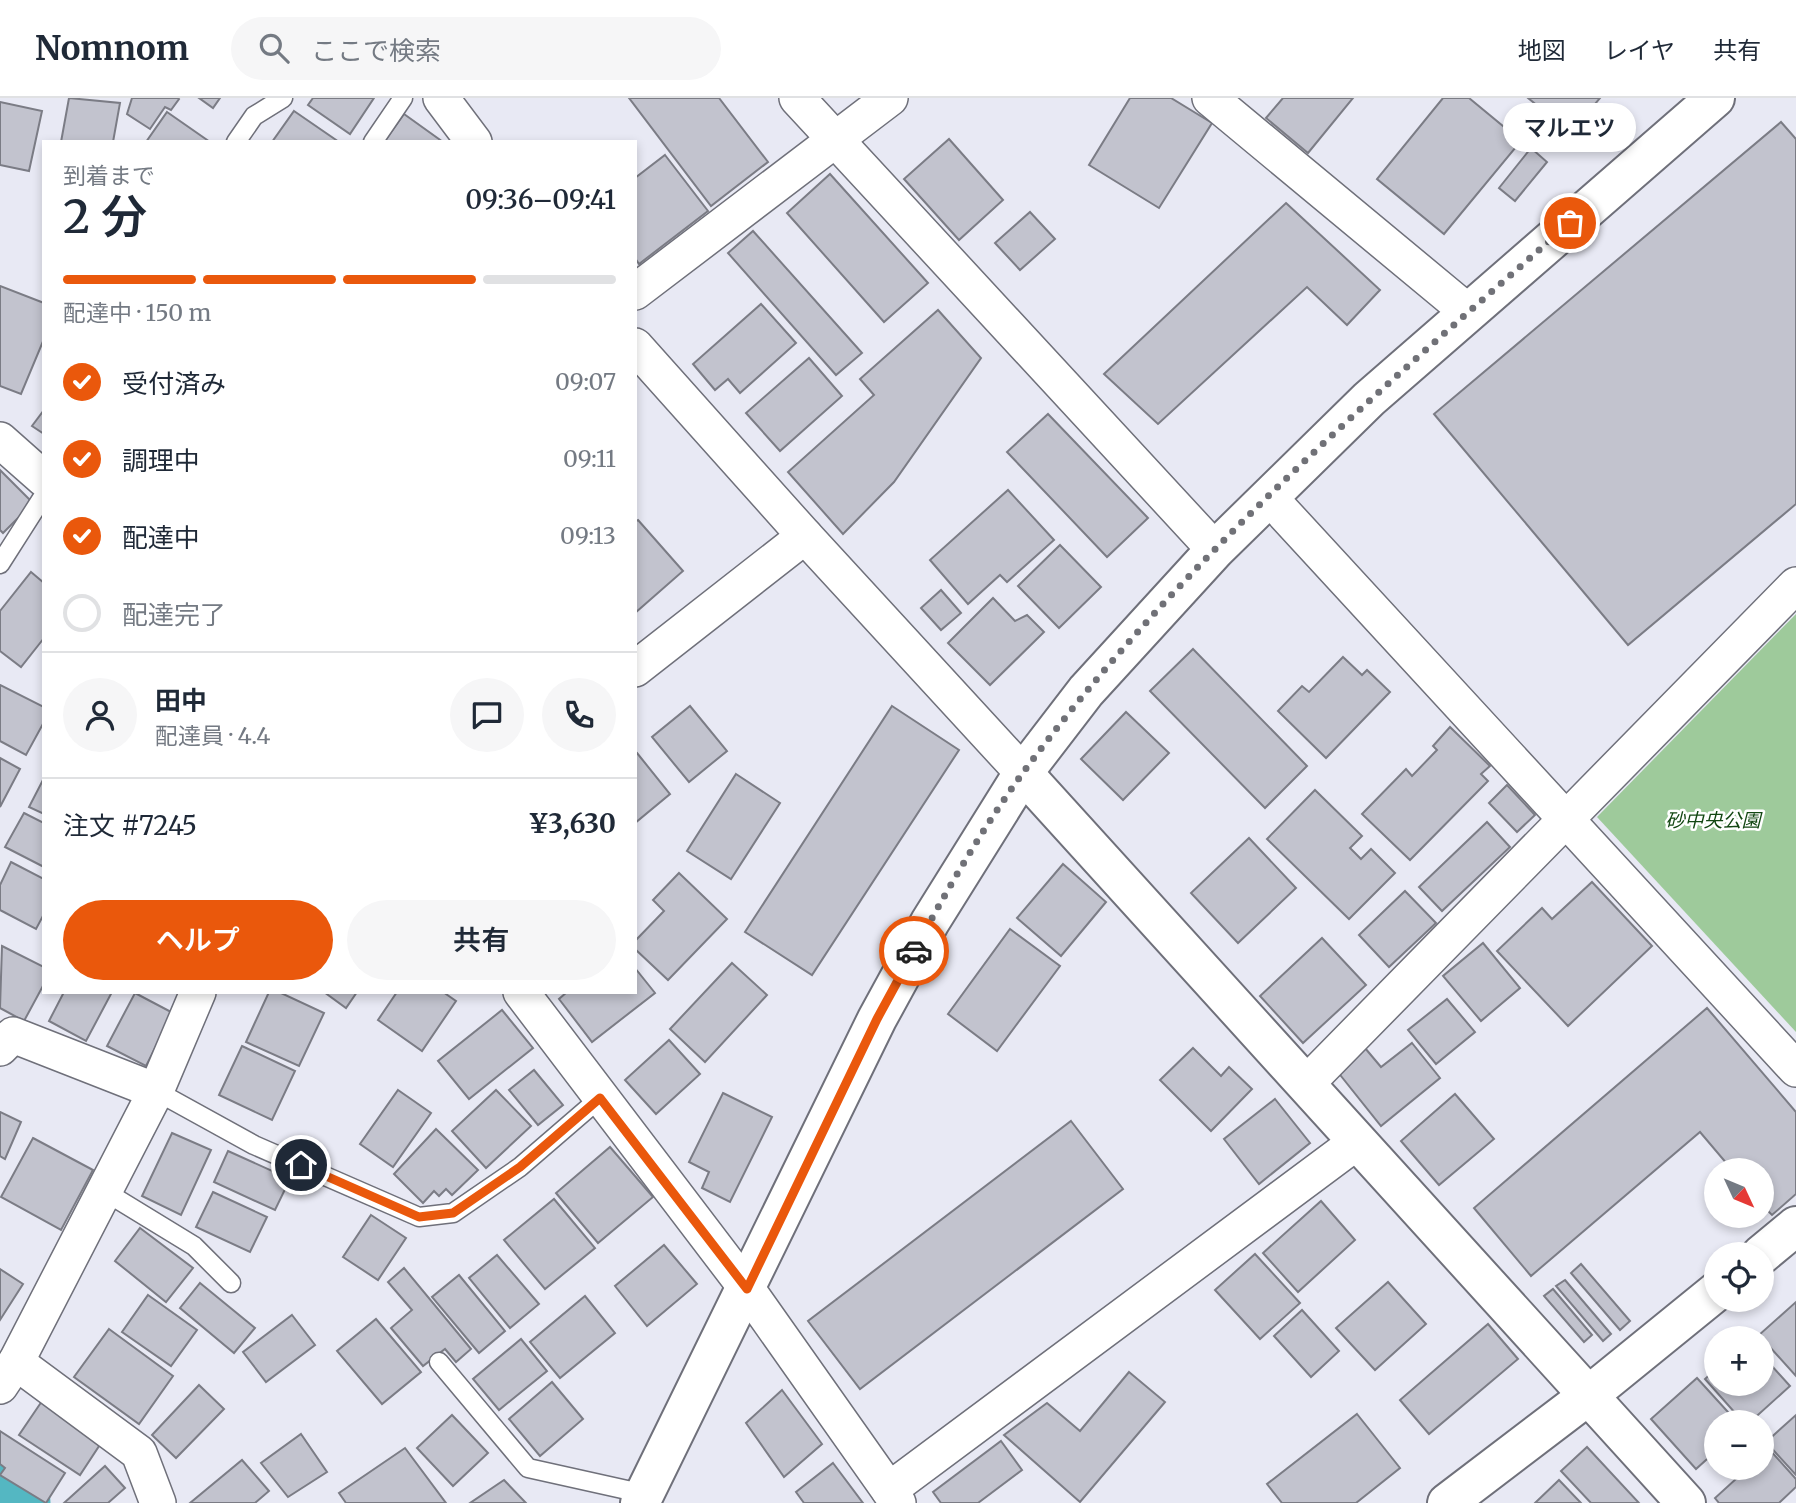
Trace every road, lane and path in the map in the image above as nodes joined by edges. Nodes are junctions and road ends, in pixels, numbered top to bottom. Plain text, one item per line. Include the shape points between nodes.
1 (283, 98) edge
2 (402, 98) edge
3 (441, 98) edge
4 (797, 98) edge
5 (890, 98) edge
6 (1210, 98) edge
7 (1715, 98) edge
8 (237, 140) edge
9 (374, 140) edge
10 (472, 140) edge
11 (837, 142) junction
12 (637, 291) edge
13 (1468, 312) junction
14 (637, 348) edge
15 (0, 440) edge
16 (42, 477) edge
17 (1269, 497) junction
18 (42, 498) edge
19 (805, 536) junction
20 (1215, 551) junction
21 (0, 564) edge
22 (1796, 585) edge
23 (637, 667) edge
24 (1023, 773) junction
25 (1565, 820) junction
26 (522, 994) edge
27 (191, 995) edge
28 (0, 1048) edge
29 (1796, 1069) edge
30 (1306, 1084) junction
31 (156, 1091) junction
32 (600, 1098) junction
33 (1358, 1141) junction
34 (104, 1191) junction
35 (1796, 1226) edge
36 (1774, 1244) edge
37 (231, 1283) dead end
38 (747, 1289) junction
39 (1704, 1302) edge
40 (439, 1362) dead end
41 (8, 1374) edge
42 (1589, 1395) junction
43 (894, 1497) edge
44 (643, 1499) edge
45 (158, 1503) edge
46 (1447, 1503) edge
47 (1686, 1503) edge

1 - 8 lane via 254,116
2 - 9 lane
3 - 10 street
4 - 11 street
5 - 11 street
6 - 13 street
7 - 13 street
11 - 12 street
11 - 20 street
13 - 17 street via 1369,399
14 - 19 street
15 - 16 street
17 - 20 street
17 - 25 street
18 - 21 lane
19 - 23 street
19 - 24 street
20 - 24 street via 1086,691
22 - 25 street
24 - 30 street
24 - 38 street via 956,878 877,1019
25 - 29 street
25 - 30 street
26 - 32 street
27 - 31 street
28 - 31 street via 13,1035
30 - 33 street
31 - 32 lane via 254,1145 419,1217 453,1213 520,1167
31 - 34 street
32 - 38 street
33 - 42 street
33 - 43 street
34 - 37 lane via 194,1246
34 - 41 street
35 - 36 street
38 - 43 street
38 - 44 street
39 - 42 street
40 - 44 lane via 528,1468
41 - 45 street via 139,1453
42 - 46 street
42 - 47 street

